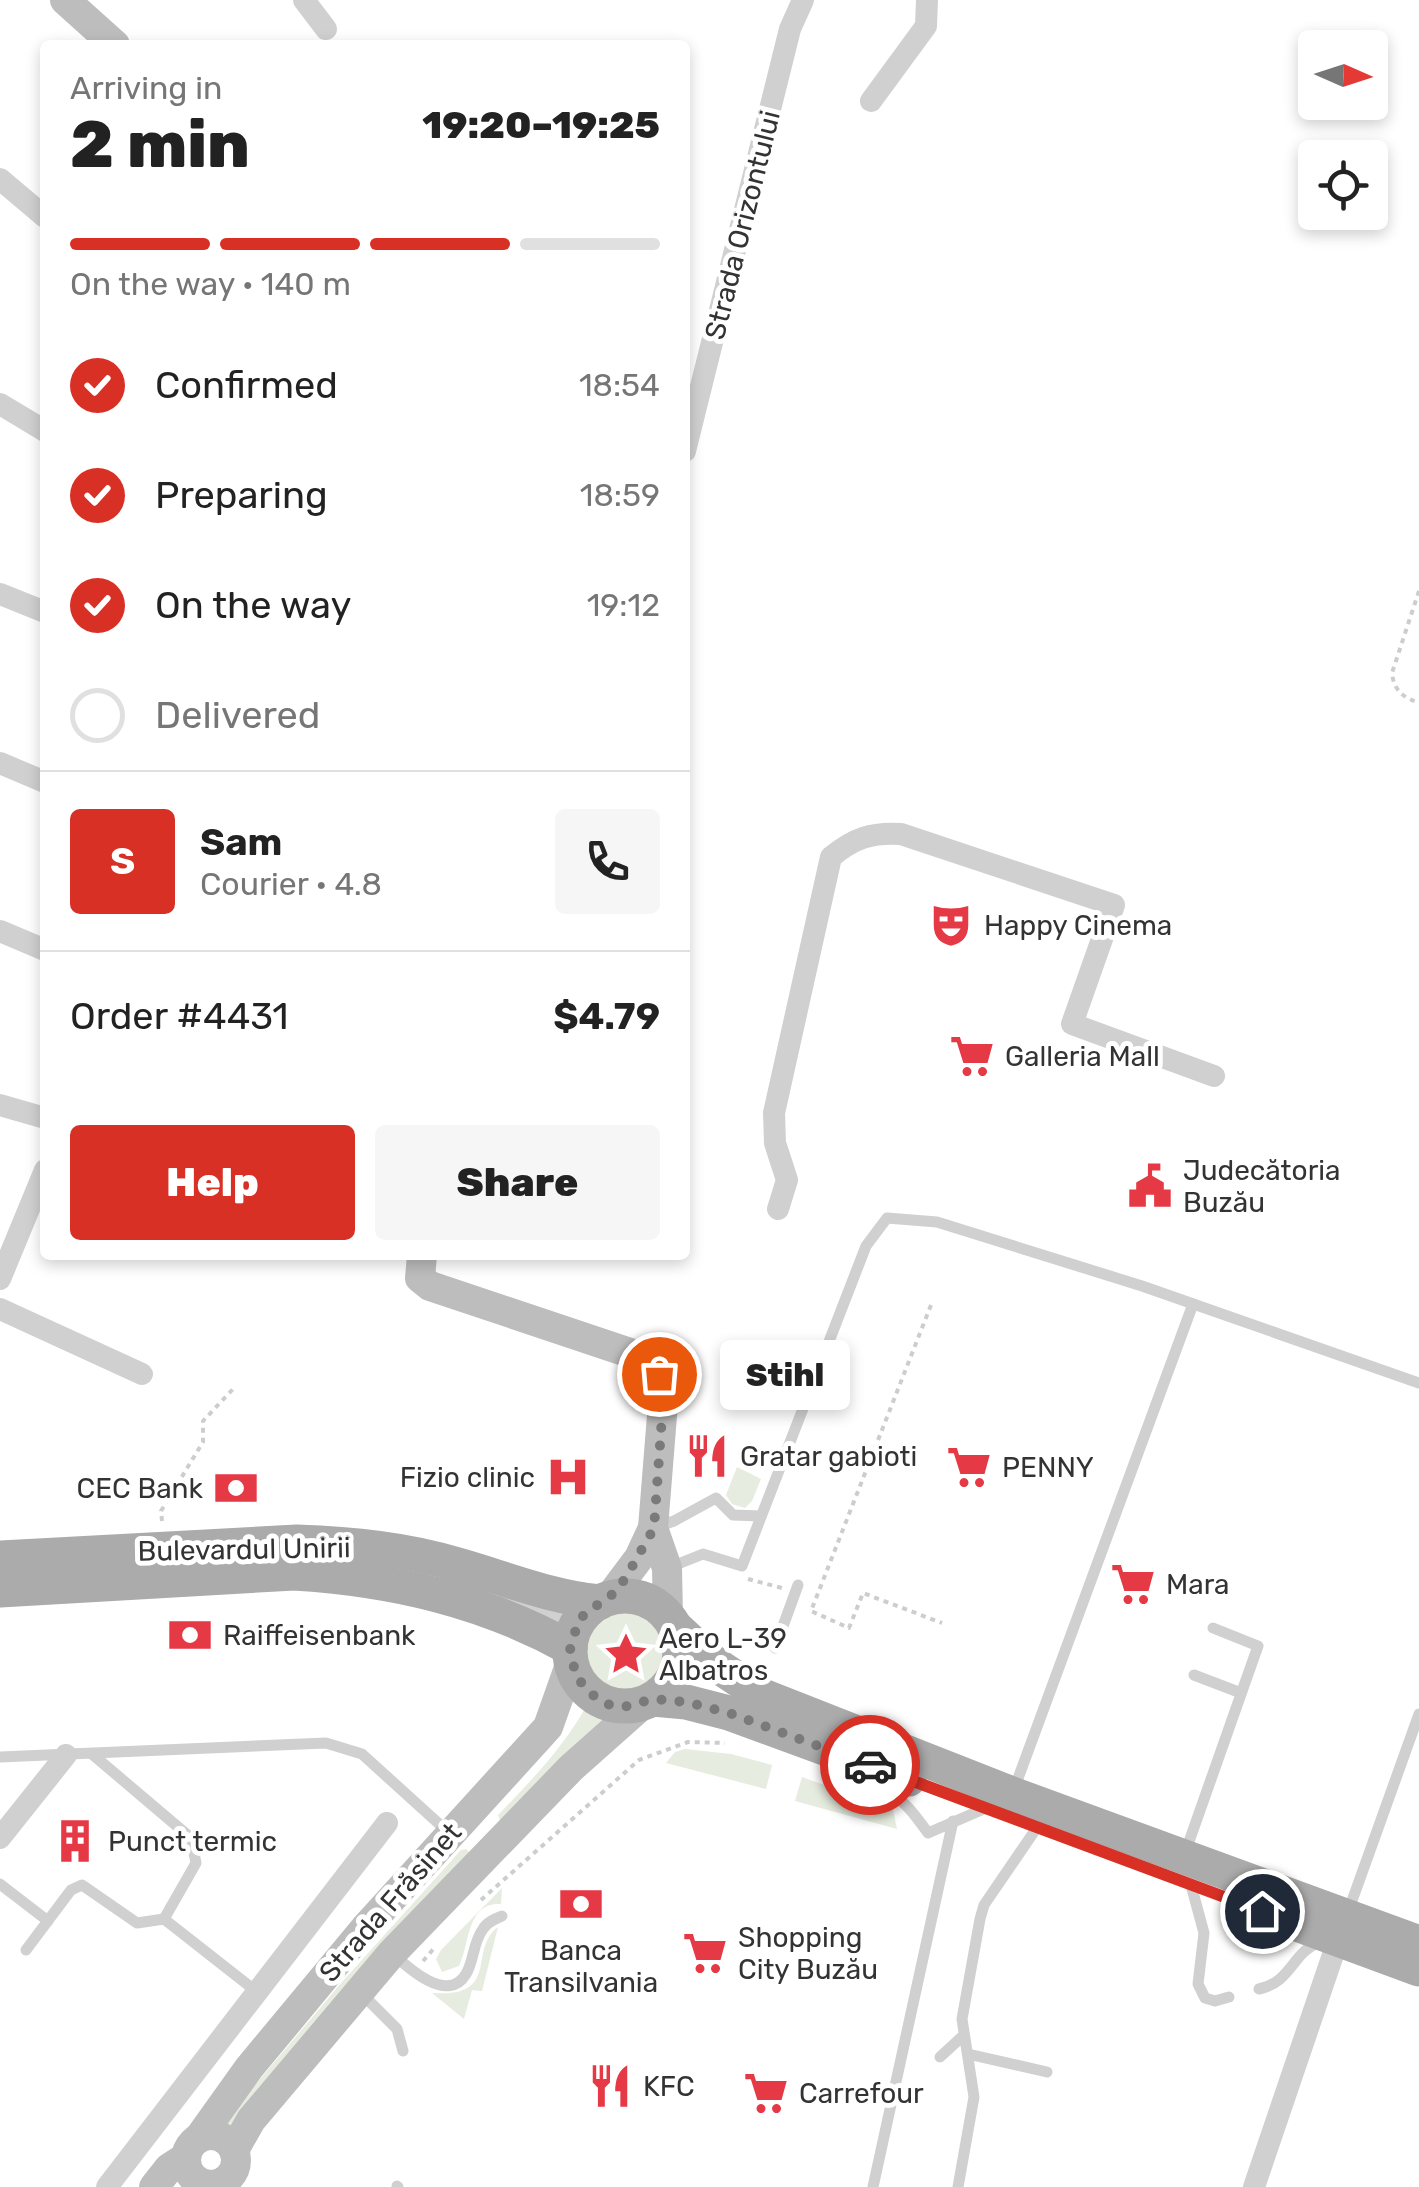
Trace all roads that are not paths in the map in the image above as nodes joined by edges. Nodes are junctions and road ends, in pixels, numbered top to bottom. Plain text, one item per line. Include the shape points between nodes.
1 (65, 0) edge
2 (304, 0) edge
3 (803, 0) edge
4 (928, 0) edge
5 (326, 28) dead end
6 (109, 40) edge
7 (871, 101) dead end
8 (0, 179) edge
9 (40, 213) edge
10 (0, 404) edge
11 (40, 428) edge
12 (690, 431) edge
13 (0, 594) edge
14 (40, 610) edge
15 (0, 764) edge
16 (40, 780) edge
17 (0, 932) edge
18 (40, 948) edge
19 (1214, 1076) dead end
20 (0, 1105) edge
21 (40, 1117) edge
22 (40, 1182) edge
23 (778, 1209) dead end
24 (422, 1260) edge
25 (0, 1279) edge
26 (1193, 1304) junction
27 (0, 1309) edge
28 (142, 1374) dead end
29 (1419, 1383) edge
30 (762, 1516) junction
31 (654, 1528) junction
32 (0, 1558) edge
33 (668, 1568) junction
34 (797, 1589) road end
35 (0, 1590) edge
36 (491, 1592) dead end
37 (605, 1600) junction
38 (671, 1621) junction
39 (1213, 1628) dead end
40 (567, 1642) junction
41 (775, 1648) dead end
42 (1194, 1675) dead end
43 (1242, 1693) junction
44 (648, 1702) junction
45 (1419, 1714) edge
46 (66, 1754) junction
47 (92, 1754) junction
48 (840, 1754) junction
49 (0, 1757) edge
50 (999, 1801) junction
51 (953, 1821) junction
52 (387, 1823) dead end
53 (1038, 1826) junction
54 (449, 1833) junction
55 (0, 1838) edge
56 (1187, 1871) junction
57 (0, 1884) edge
58 (502, 1916) dead end
59 (164, 1919) junction
60 (48, 1921) junction
61 (1338, 1931) junction
62 (1419, 1943) edge
63 (26, 1950) dead end
64 (402, 1962) junction
65 (1419, 1969) edge
66 (1259, 1990) dead end
67 (257, 1992) junction
68 (360, 1992) junction
69 (1229, 1997) dead end
70 (289, 2020) junction
71 (964, 2035) junction
72 (403, 2051) dead end
73 (968, 2054) junction
74 (940, 2057) dead end
75 (1048, 2072) dead end
76 (192, 2147) junction
77 (234, 2150) junction
78 (208, 2186) edge
79 (107, 2187) edge
80 (154, 2187) edge
81 (873, 2187) edge
82 (958, 2187) edge
83 (1254, 2187) edge

1 - 6 main road
2 - 5 street
3 - 12 street, Strada Orizontului via 790,29
4 - 7 street via 926,26
8 - 9 street
10 - 11 street
13 - 14 street
15 - 16 street
17 - 18 street
19 - 23 street via 1072,1024 1114,905 902,834 853,840 832,857 774,1114 787,1180
20 - 21 street
22 - 25 street
24 - 31 main road via 420,1278 430,1286 652,1365 663,1386
26 - 29 lane
26 - 30 lane via 937,1222 887,1218 866,1246
26 - 50 lane
27 - 28 street
30 - 31 lane via 734,1515 716,1498
30 - 33 lane via 742,1566 703,1554
31 - 33 main road
31 - 37 main road
32 - 37 main road, Bulevardul Unirii via 338,1543 412,1553 547,1594
33 - 38 main road
34 - 41 lane
35 - 40 main road, Bulevardul Unirii via 333,1575 448,1596
36 - 40 lane
37 - 38 main road via 630,1596 651,1602
37 - 40 main road via 579,1620
38 - 44 main road via 680,1646 678,1667
38 - 50 main road via 714,1664 763,1696
39 - 43 lane via 1258,1646
40 - 44 main road via 576,1677 596,1698 624,1707
40 - 54 main road, Strada Frăsinet via 548,1727
42 - 43 lane
43 - 56 lane
44 - 48 main road via 686,1702 729,1713
44 - 64 main road, Strada Frăsinet via 571,1768
45 - 61 lane
46 - 47 lane
46 - 49 lane
46 - 55 street
47 - 54 lane via 338,1745 362,1754
47 - 59 lane via 191,1838 196,1863
48 - 50 main road
48 - 51 lane via 844,1774 891,1794 928,1832
50 - 51 lane
50 - 53 main road
50 - 56 main road
51 - 81 lane
52 - 67 street
53 - 56 main road
53 - 71 lane via 984,1905 964,2002
54 - 70 main road, Strada Frăsinet
56 - 61 main road
56 - 69 lane via 1204,1933 1198,1984 1206,1998
57 - 60 lane
58 - 64 lane via 480,1932 462,1980 441,1984
59 - 60 lane via 137,1922 82,1885
59 - 67 lane
60 - 63 lane
61 - 62 main road
61 - 65 main road
61 - 66 lane via 1310,1946 1274,1986
61 - 83 street
64 - 68 main road, Strada Frăsinet
67 - 70 street
67 - 79 street
68 - 72 lane via 397,2029
68 - 77 main road, Strada Frăsinet via 251,2120
70 - 76 main road, Strada Frăsinet
71 - 73 lane
71 - 74 lane
73 - 75 lane
73 - 82 lane via 974,2097
76 - 77 main road via 216,2136
76 - 78 main road via 189,2173
76 - 80 main road, Strada Frăsinet
77 - 78 main road via 232,2175

